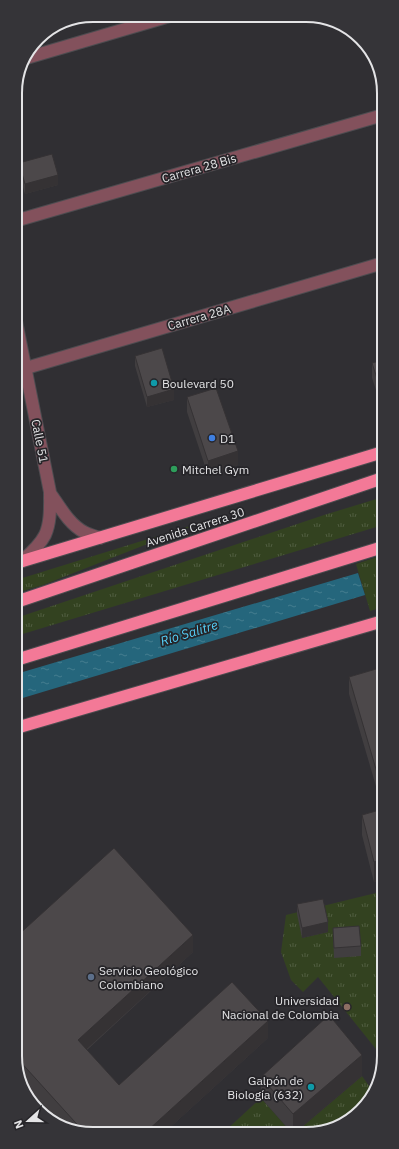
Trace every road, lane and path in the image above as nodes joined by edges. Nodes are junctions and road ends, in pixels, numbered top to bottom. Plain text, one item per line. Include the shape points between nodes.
1 (149, 22) edge
2 (33, 56) edge
3 (377, 116) edge
4 (22, 219) edge
5 (377, 266) edge
6 (22, 369) edge
7 (22, 378) edge
8 (377, 454) edge
9 (377, 480) edge
10 (50, 492) junction
11 (100, 538) junction
12 (377, 549) edge
13 (22, 559) edge
14 (22, 561) edge
15 (22, 600) edge
16 (377, 623) edge
17 (22, 658) edge
18 (22, 726) edge

1 - 2 street
3 - 4 street, Carrera 28 Bis
5 - 6 street, Carrera 28A
7 - 10 street, Calle 51
8 - 11 highway, Avenida Carrera 30
9 - 15 highway, Avenida Carrera 30
10 - 11 street, Calle 51 via 75,526
10 - 13 street, Calle 51 via 50,518 45,536
11 - 14 highway, Avenida Carrera 30
12 - 17 highway
16 - 18 highway

